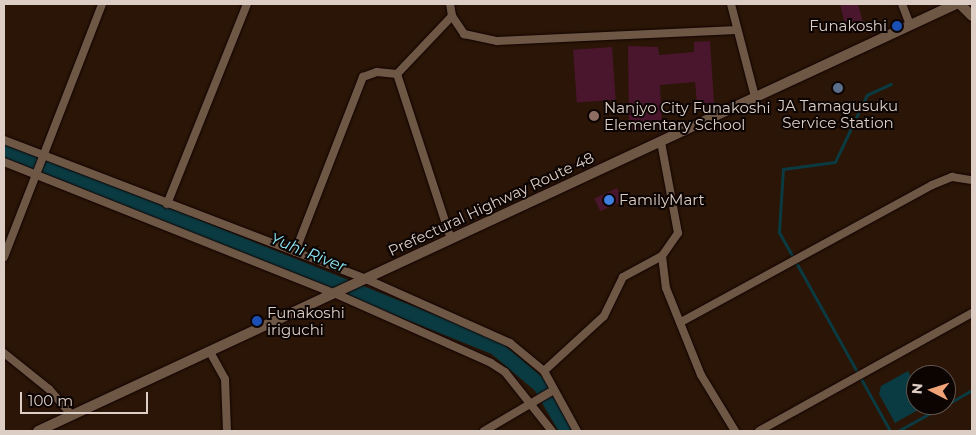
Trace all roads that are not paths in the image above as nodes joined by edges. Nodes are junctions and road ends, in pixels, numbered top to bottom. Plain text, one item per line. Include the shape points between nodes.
1 (102, 4) edge
2 (247, 4) edge
3 (449, 4) edge
4 (731, 4) edge
5 (902, 4) edge
6 (956, 4) edge
7 (960, 4) edge
8 (452, 16) junction
9 (972, 16) edge
10 (910, 25) junction
11 (736, 30) junction
12 (398, 74) junction
13 (754, 97) junction
14 (4, 140) edge
15 (661, 142) junction
16 (44, 157) junction
17 (4, 162) edge
18 (36, 177) junction
19 (972, 180) edge
20 (167, 204) junction
21 (451, 239) junction
22 (295, 252) junction
23 (662, 256) junction
24 (4, 257) edge
25 (363, 280) junction
26 (337, 292) junction
27 (972, 313) edge
28 (681, 322) junction
29 (210, 352) junction
30 (4, 353) edge
31 (544, 371) junction
32 (554, 390) junction
33 (531, 402) junction
34 (72, 416) junction
35 (38, 431) edge
36 (227, 431) edge
37 (484, 431) edge
38 (552, 431) edge
39 (577, 431) edge
40 (735, 431) edge
41 (759, 431) edge

1 - 16 street
2 - 20 street
3 - 8 street
4 - 11 street
5 - 10 street
6 - 10 main road, Prefectural Highway Route 48
7 - 9 main road
8 - 11 street via 464,34 497,41
8 - 12 street
10 - 13 main road, Prefectural Highway Route 48
11 - 13 street
12 - 21 street
12 - 22 street via 377,72 363,77
13 - 15 main road, Prefectural Highway Route 48
14 - 16 street
15 - 21 main road, Prefectural Highway Route 48
15 - 23 street via 678,226
16 - 18 street
16 - 20 street
17 - 18 street
18 - 24 street
18 - 26 street
19 - 28 street via 952,177 932,185
20 - 22 street
21 - 25 main road, Prefectural Highway Route 48
22 - 25 street
23 - 28 street via 666,288
23 - 31 street via 623,277 604,316
25 - 26 main road, Prefectural Highway Route 48
25 - 31 street via 510,343
26 - 29 main road, Prefectural Highway Route 48
26 - 33 street via 491,363
27 - 41 street
28 - 40 street via 702,375
29 - 34 main road, Prefectural Highway Route 48
29 - 36 street via 225,379
30 - 34 street via 49,389
31 - 32 street
32 - 33 street
32 - 39 street
33 - 37 street
33 - 38 street
34 - 35 main road, Prefectural Highway Route 48

